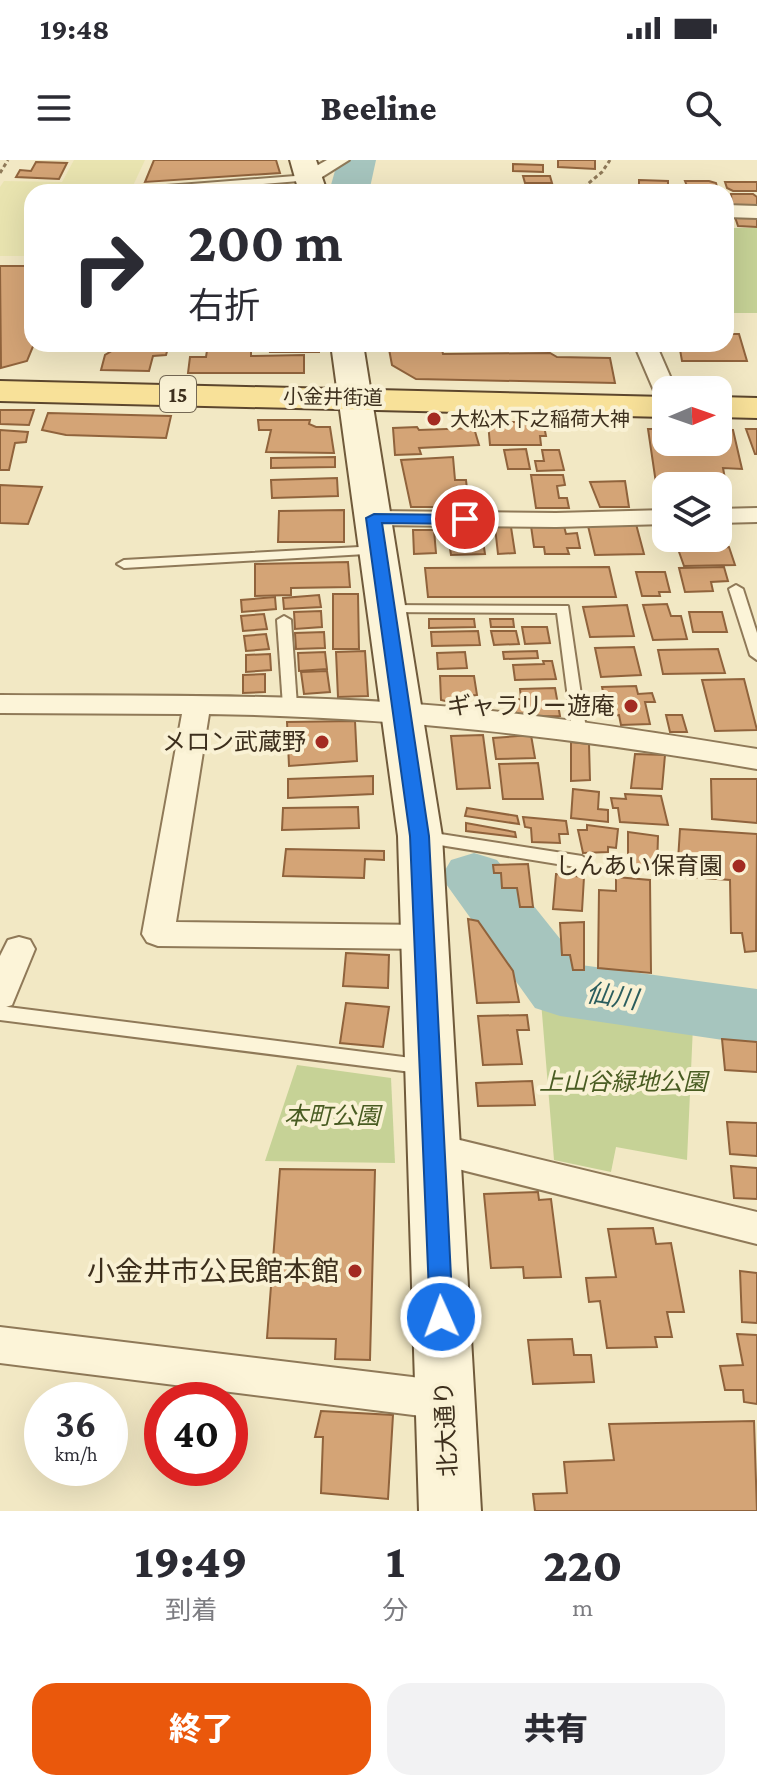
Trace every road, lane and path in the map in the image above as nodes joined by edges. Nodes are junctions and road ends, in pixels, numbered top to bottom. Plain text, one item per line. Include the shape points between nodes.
1 (8, 160) edge
2 (340, 160) edge
3 (610, 160) edge
4 (0, 173) edge
5 (308, 177) edge
6 (225, 184) edge
7 (588, 184) edge
8 (734, 211) edge
9 (757, 212) edge
10 (348, 352) edge
11 (648, 352) edge
12 (659, 376) edge
13 (0, 391) edge
14 (356, 397) junction
15 (652, 407) edge
16 (732, 407) edge
17 (757, 408) edge
18 (757, 515) edge
19 (732, 516) edge
20 (652, 517) edge
21 (376, 534) junction
22 (124, 564) dead end
23 (736, 589) dead end
24 (387, 609) junction
25 (284, 620) dead end
26 (757, 655) edge
27 (0, 704) edge
28 (197, 705) junction
29 (290, 706) junction
30 (402, 712) junction
31 (579, 729) junction
32 (757, 759) edge
33 (420, 836) junction
34 (582, 862) dead end
35 (425, 937) junction
36 (19, 949) dead end
37 (0, 996) edge
38 (0, 1013) edge
39 (431, 1067) junction
40 (435, 1149) junction
41 (757, 1228) edge
42 (0, 1345) edge
43 (445, 1400) junction
44 (450, 1511) edge

1 - 4 path
2 - 5 street
3 - 7 path
5 - 6 lane
8 - 9 street
10 - 14 street, 北大通り
11 - 12 street
13 - 14 main road, 小金井街道 / 15
14 - 15 main road, 小金井街道 / 15
14 - 21 street, 北大通り
16 - 17 main road
18 - 19 street
20 - 21 street
21 - 22 lane
21 - 24 street, 北大通り
23 - 26 lane
24 - 30 street, 北大通り
24 - 31 lane via 563,609
25 - 29 lane
27 - 28 street
28 - 29 street
28 - 35 street via 158,934
29 - 30 street
30 - 31 street
30 - 33 street, 北大通り
31 - 32 street
33 - 34 lane
33 - 35 street, 北大通り
35 - 39 street, 北大通り
36 - 37 street
38 - 39 lane
39 - 40 street, 北大通り
40 - 41 street
40 - 43 street, 北大通り
42 - 43 street
43 - 44 street, 北大通り

